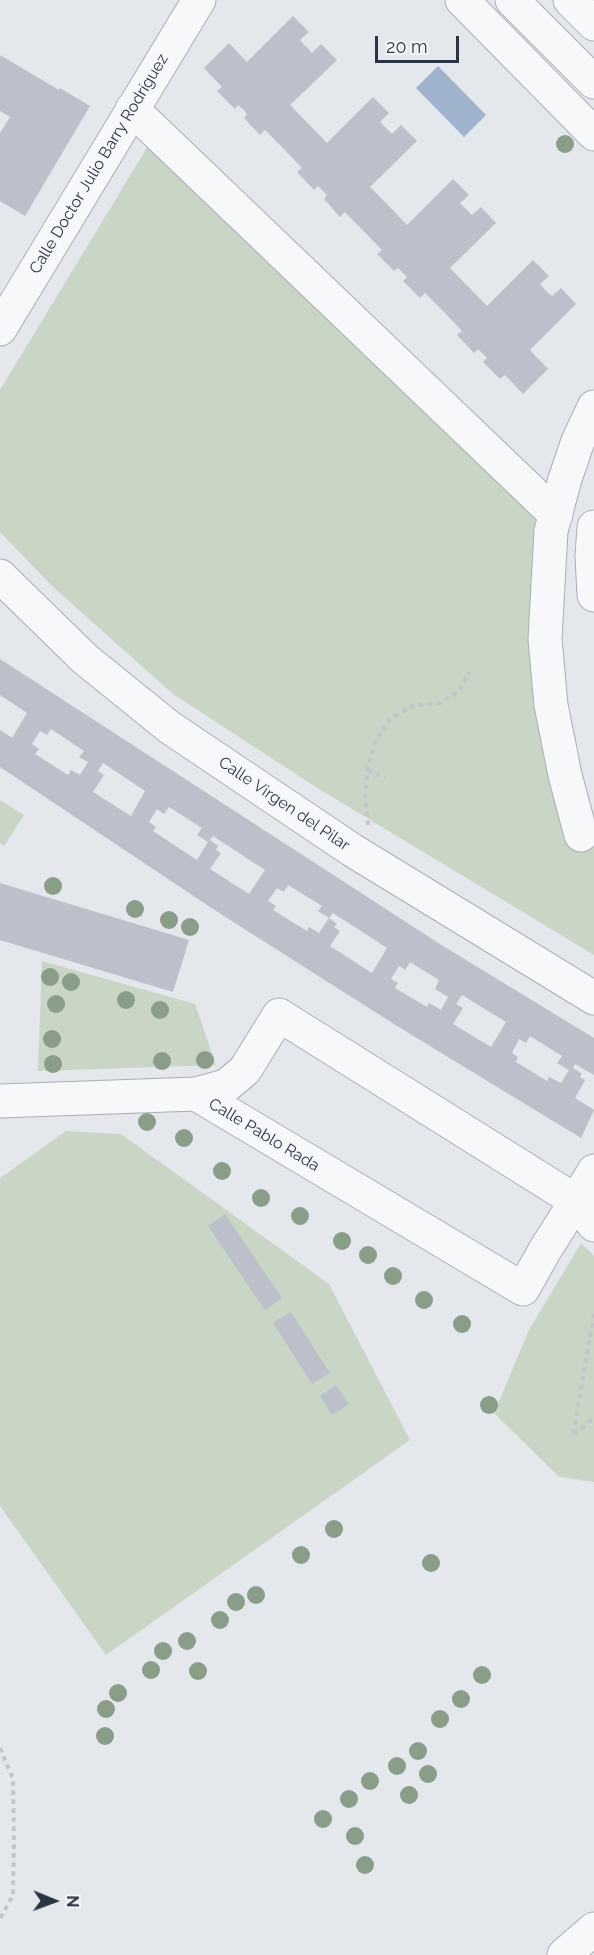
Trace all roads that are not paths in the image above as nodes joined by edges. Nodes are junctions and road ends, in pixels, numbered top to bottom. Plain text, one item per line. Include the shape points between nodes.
1 (199, 0) edge
2 (462, 0) edge
3 (512, 0) edge
4 (570, 0) edge
5 (594, 24) edge
6 (594, 82) edge
7 (132, 109) junction
8 (594, 134) edge
9 (0, 329) edge
10 (594, 407) edge
11 (556, 514) junction
12 (594, 527) edge
13 (0, 576) edge
14 (594, 595) edge
15 (581, 836) dead end
16 (594, 998) edge
17 (196, 1094) junction
18 (0, 1101) edge
19 (594, 1171) edge
20 (585, 1213) edge
21 (594, 1929) edge
22 (564, 1955) edge

1 - 7 street, Calle Doctor Julio Barry Rodríguez
2 - 8 street
3 - 6 street
4 - 5 street
7 - 9 street, Calle Doctor Julio Barry Rodríguez
7 - 11 street
10 - 11 street via 578,441
11 - 15 street via 551,531 545,639 551,705
12 - 14 street
13 - 16 street, Calle Virgen del Pilar via 85,659 169,728 352,850
17 - 18 street
17 - 20 street, Calle Pablo Rada via 523,1289
17 - 20 street, Calle Pablo Rada via 226,1086 245,1070 279,1015
19 - 20 street
21 - 22 street

